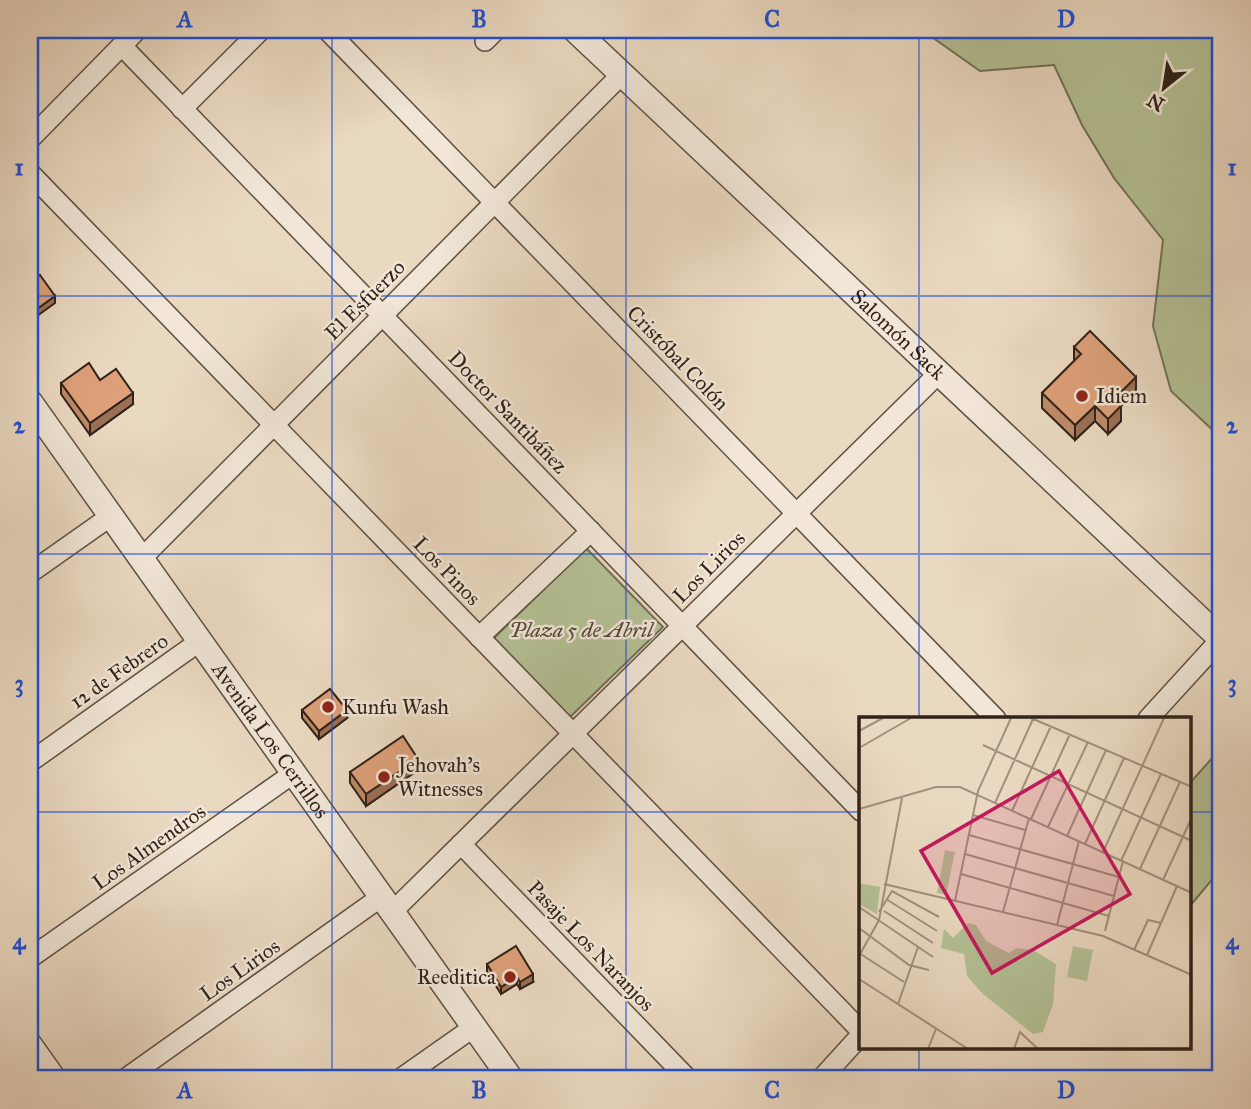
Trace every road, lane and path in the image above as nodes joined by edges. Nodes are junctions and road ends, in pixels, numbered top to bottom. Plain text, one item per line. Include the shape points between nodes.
1 (137, 30) edge
2 (261, 30) edge
3 (327, 30) edge
4 (575, 30) edge
5 (121, 46) junction
6 (622, 74) junction
7 (182, 109) junction
8 (30, 139) edge
9 (30, 173) edge
10 (495, 202) junction
11 (383, 315) junction
12 (939, 373) junction
13 (30, 402) edge
14 (274, 425) junction
15 (797, 514) junction
16 (111, 516) junction
17 (591, 531) junction
18 (141, 559) junction
19 (30, 573) edge
20 (682, 626) junction
21 (479, 637) junction
22 (1221, 639) edge
23 (200, 641) junction
24 (994, 717) edge
25 (1150, 717) edge
26 (573, 734) junction
27 (30, 762) edge
28 (293, 773) junction
29 (859, 809) edge
30 (461, 844) junction
31 (387, 904) junction
32 (30, 958) edge
33 (474, 1027) junction
34 (859, 1031) edge
35 (859, 1035) edge
36 (30, 1041) edge
37 (57, 1079) edge
38 (125, 1079) edge
39 (400, 1079) edge
40 (511, 1079) edge
41 (688, 1079) edge
42 (821, 1079) edge

1 - 5 street
2 - 7 street
3 - 10 street, Cristóbal Colón
4 - 6 street, Salomón Sack
5 - 7 street, Doctor Santibáñez
5 - 8 street
6 - 10 street, El Esfuerzo
6 - 12 street, Salomón Sack
7 - 11 street, Doctor Santibáñez
9 - 14 street, Los Pinos
10 - 11 street, El Esfuerzo
10 - 15 street, Cristóbal Colón
11 - 14 street, El Esfuerzo
11 - 17 street, Doctor Santibáñez
12 - 15 street, Los Lirios
12 - 22 street, Salomón Sack
13 - 16 street, Avenida Los Cerrillos
14 - 18 street, El Esfuerzo
14 - 21 street, Los Pinos
15 - 20 street, Los Lirios
15 - 24 street, Cristóbal Colón
16 - 18 street, Avenida Los Cerrillos
16 - 19 street
17 - 20 street, Doctor Santibáñez
17 - 21 street
18 - 23 street, Avenida Los Cerrillos
20 - 26 street, Los Lirios
20 - 29 street, Doctor Santibáñez
21 - 26 street, Los Pinos
22 - 25 street
23 - 27 street, 12 de Febrero
23 - 28 street, Avenida Los Cerrillos
26 - 30 street, Los Lirios
26 - 34 street, Los Pinos
28 - 31 street, Avenida Los Cerrillos
28 - 32 street, Los Almendros
30 - 31 street, Los Lirios
30 - 41 street, Pasaje Los Naranjos
31 - 33 street, Avenida Los Cerrillos
31 - 38 street, Los Lirios
33 - 39 street
33 - 40 street, Avenida Los Cerrillos
35 - 42 street
36 - 37 street

